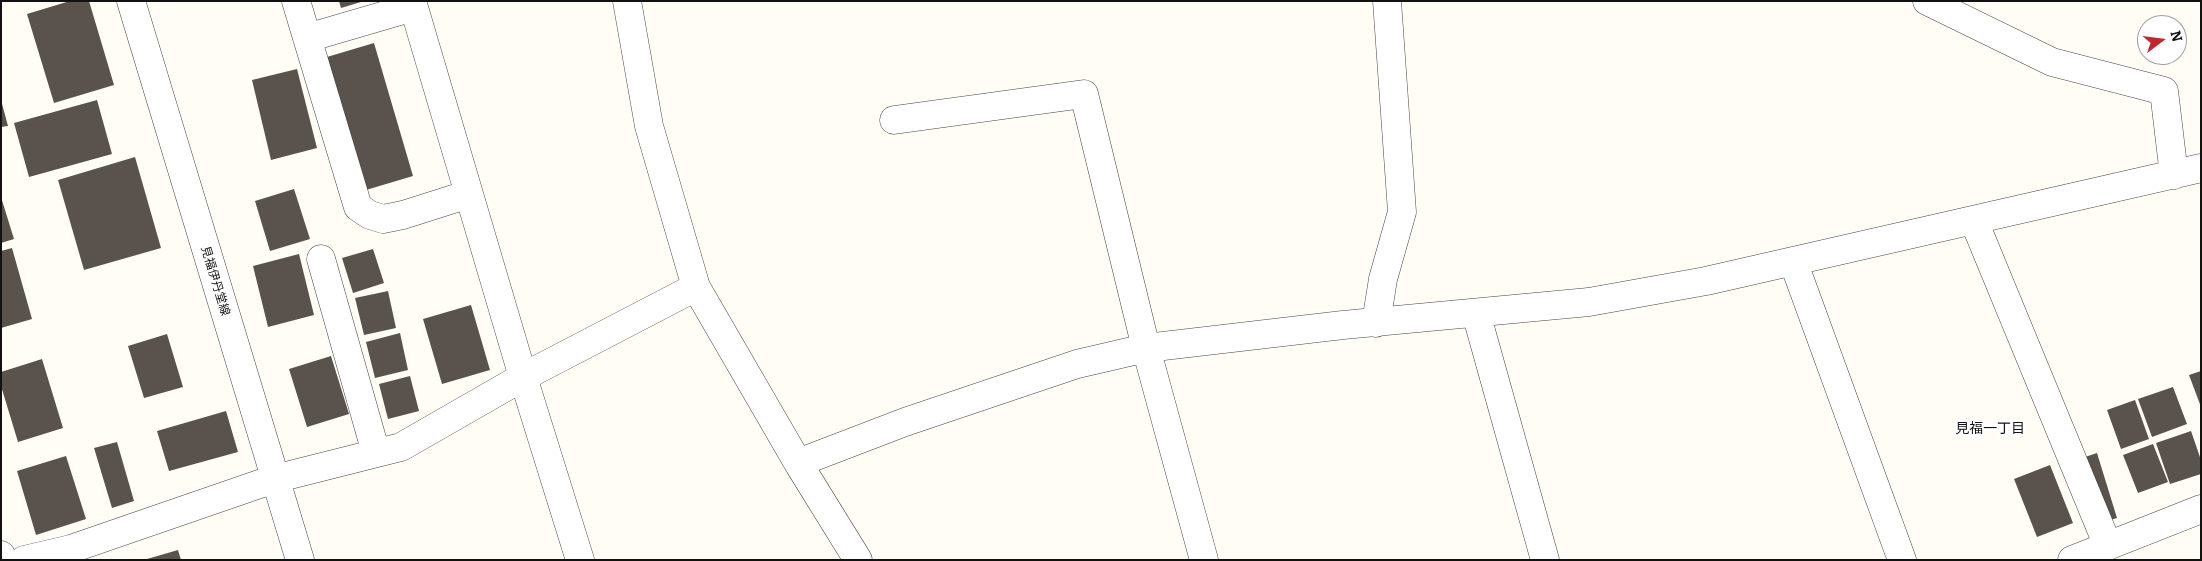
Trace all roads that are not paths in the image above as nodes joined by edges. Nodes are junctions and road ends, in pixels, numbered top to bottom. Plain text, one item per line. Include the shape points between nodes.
1 (130, 1) edge
2 (296, 1) edge
3 (627, 1) edge
4 (1387, 1) edge
5 (1927, 1) edge
6 (412, 4) edge
7 (307, 38) junction
8 (894, 120) dead end
9 (2201, 168) edge
10 (2174, 175) junction
11 (469, 194) junction
12 (1974, 221) junction
13 (321, 259) dead end
14 (1793, 261) junction
15 (696, 287) junction
16 (1476, 313) junction
17 (1376, 323) junction
18 (1146, 348) junction
19 (523, 376) junction
20 (376, 453) junction
21 (798, 463) junction
22 (274, 479) junction
23 (2201, 509) edge
24 (2108, 546) junction
25 (72, 554) edge
26 (1, 555) edge
27 (2, 560) edge
28 (24, 560) edge
29 (300, 560) edge
30 (580, 560) edge
31 (858, 560) edge
32 (1204, 560) edge
33 (1545, 560) edge
34 (1902, 560) edge
35 (2072, 560) edge

1 - 22 street, 見福伊丹堂線
2 - 7 street
3 - 15 street via 649,126
4 - 17 street via 1402,212 1383,278
5 - 10 street via 2052,62 2164,91
6 - 7 street
6 - 11 street
7 - 11 street via 358,207 383,219
8 - 18 street via 1084,94
9 - 10 street
10 - 12 street
11 - 19 street
12 - 14 street
12 - 24 street
13 - 20 street
14 - 16 street via 1589,302
14 - 34 street
15 - 19 street
15 - 21 street
16 - 17 street
16 - 33 street
17 - 18 street
18 - 21 street via 1077,364 905,422
18 - 32 street
19 - 20 street via 401,447
19 - 30 street
20 - 22 street
21 - 31 street
22 - 25 street
22 - 29 street, 見福伊丹堂線
23 - 24 street
24 - 35 street
25 - 28 street
26 - 27 street

